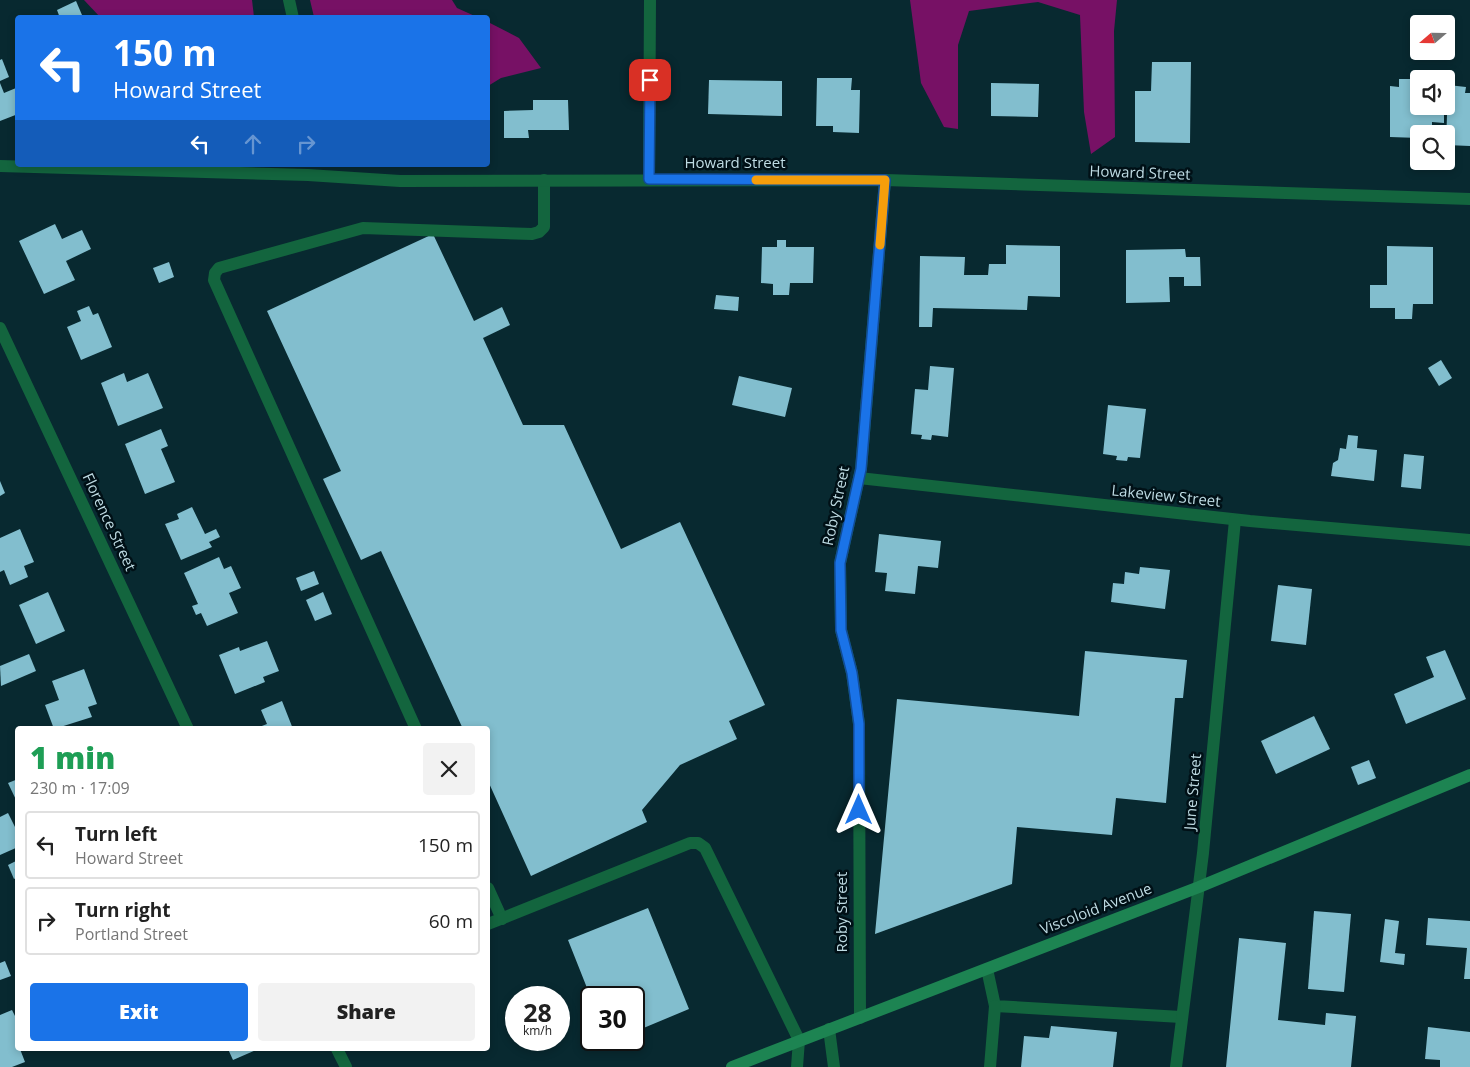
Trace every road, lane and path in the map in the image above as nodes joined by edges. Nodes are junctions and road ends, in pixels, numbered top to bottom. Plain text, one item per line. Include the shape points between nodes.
1 (289, 0) edge
2 (650, 0) edge
3 (292, 15) edge
4 (0, 166) edge
5 (15, 166) edge
6 (65, 167) edge
7 (326, 171) edge
8 (649, 179) junction
9 (544, 180) junction
10 (885, 180) junction
11 (1470, 200) edge
12 (0, 328) edge
13 (859, 478) junction
14 (1235, 520) junction
15 (1470, 540) edge
16 (187, 726) edge
17 (415, 726) edge
18 (1470, 775) edge
19 (1199, 887) junction
20 (490, 892) edge
21 (502, 919) junction
22 (490, 923) edge
23 (988, 969) junction
24 (994, 1006) junction
25 (1181, 1017) junction
26 (860, 1018) junction
27 (829, 1029) junction
28 (799, 1040) junction
29 (338, 1051) edge
30 (346, 1067) edge
31 (732, 1067) edge
32 (797, 1067) edge
33 (834, 1067) edge
34 (990, 1067) edge
35 (1176, 1067) edge

1 - 3 street
2 - 8 street
4 - 5 street, Howard Street
6 - 7 street, Howard Street
7 - 9 street, Howard Street via 400,181
8 - 9 street, Howard Street
8 - 10 street, Howard Street
9 - 17 street via 544,227 532,234 363,228 219,268 215,273 214,280
10 - 11 street, Howard Street
10 - 13 street, Roby Street
12 - 16 street, Florence Street
13 - 14 street, Lakeview Street
13 - 26 street, Roby Street via 840,563 841,630 852,673 859,724
14 - 15 street, Lakeview Street
14 - 19 street, June Street
18 - 19 main road, Viscoloid Avenue
19 - 23 main road, Viscoloid Avenue
19 - 25 street, June Street
20 - 21 street
21 - 22 street
21 - 28 street via 698,843 705,848
23 - 24 street
23 - 26 main road, Viscoloid Avenue
24 - 25 street
24 - 34 street
25 - 35 street, June Street
26 - 27 main road, Viscoloid Avenue
27 - 28 main road, Viscoloid Avenue
27 - 33 street
28 - 31 main road, Viscoloid Avenue
28 - 32 street
29 - 30 street

